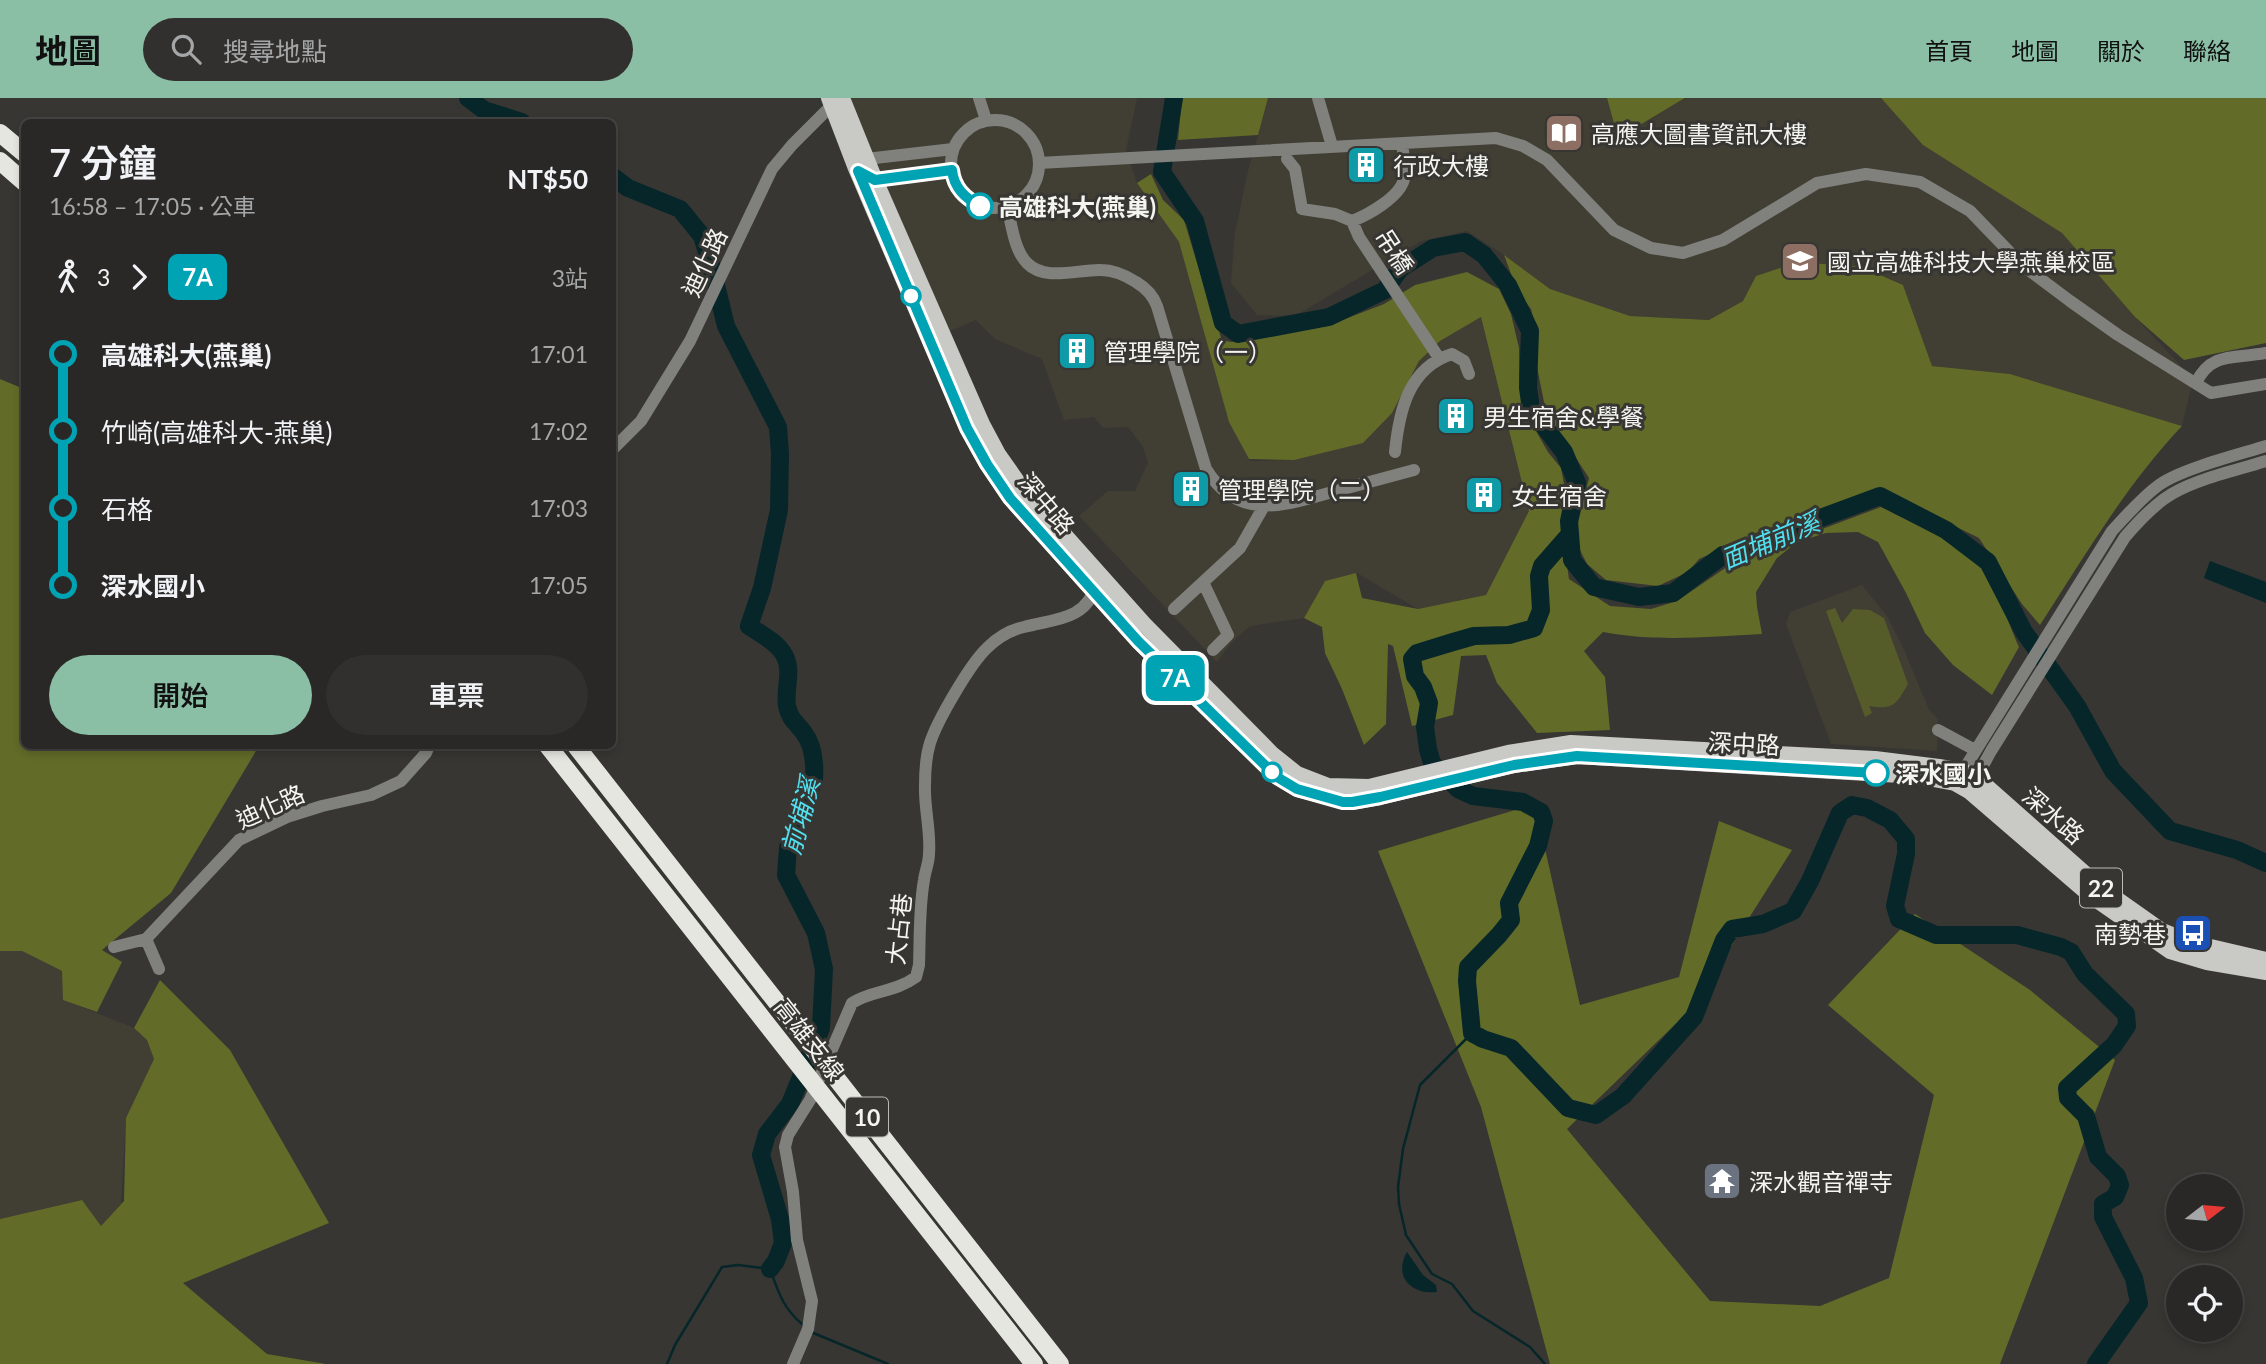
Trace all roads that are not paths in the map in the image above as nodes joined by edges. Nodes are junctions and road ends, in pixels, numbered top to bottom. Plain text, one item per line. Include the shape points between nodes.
1 (979, 98) edge
2 (1318, 98) edge
3 (836, 100) edge
4 (986, 120) junction
5 (0, 133) edge
6 (1332, 146) junction
7 (953, 149) junction
8 (21, 150) edge
9 (1403, 151) dead end
10 (1287, 159) dead end
11 (0, 161) edge
12 (1039, 163) junction
13 (862, 165) junction
14 (952, 170) junction
15 (21, 179) edge
16 (875, 180) junction
17 (1007, 207) junction
18 (1352, 221) junction
19 (2266, 353) edge
20 (1440, 358) junction
21 (1469, 374) dead end
22 (2196, 383) junction
23 (2266, 384) edge
24 (616, 446) edge
25 (2266, 446) edge
26 (1395, 452) dead end
27 (2266, 461) edge
28 (1414, 470) dead end
29 (2198, 475) junction
30 (1264, 506) junction
31 (1098, 574) junction
32 (1203, 582) junction
33 (1091, 598) junction
34 (1174, 609) dead end
35 (1213, 650) dead end
36 (1938, 730) dead end
37 (1983, 747) junction
38 (428, 749) edge
39 (550, 749) edge
40 (578, 749) edge
41 (1966, 781) junction
42 (1374, 792) junction
43 (146, 939) junction
44 (114, 947) dead end
45 (2266, 960) edge
46 (159, 970) dead end
47 (2266, 972) edge
48 (793, 1364) edge
49 (1034, 1364) edge
50 (1060, 1364) edge

1 - 4 street
2 - 6 street
3 - 13 main road, 深中路
3 - 24 street, 迪化路 via 772,169 690,341 640,421
4 - 7 street via 970,128
4 - 12 street via 998,119 1021,129 1031,138
5 - 8 highway
6 - 12 street
6 - 22 street via 1496,138 1510,142 1547,160 1614,230 1651,248 1683,253 1723,240 1817,183 1866,174 1920,182 1970,211 2022,265 2070,301
7 - 13 street
7 - 14 street
9 - 18 street via 1404,181 1395,194
10 - 18 street, 吊橋 via 1295,169 1302,209
11 - 15 highway
12 - 17 street via 1031,191
13 - 16 main road, 深中路
13 - 33 main road, 深中路 via 967,428 1010,498
14 - 16 street
14 - 17 street via 958,190 968,200 994,209
16 - 31 main road, 深中路 via 998,454
17 - 30 street via 1019,251 1038,271 1102,270 1124,274 1145,288 1157,306 1206,469 1227,493
18 - 20 street, 吊橋
19 - 22 street via 2218,359 2206,366
20 - 21 street via 1452,354 1464,361
20 - 26 street via 1417,377 1402,406
22 - 23 street via 2211,393
25 - 29 street
27 - 29 street
28 - 30 street via 1280,506
29 - 37 street via 2121,531
30 - 32 street via 1240,548
31 - 33 street
31 - 42 main road, 深中路 via 1289,768 1328,786
32 - 34 street
32 - 35 street via 1227,635
33 - 42 main road, 深中路 via 1277,777 1297,789 1343,802
33 - 48 street, 大占巷 via 1069,616 1007,632 987,648 930,742 924,788 929,858 916,977 852,1003 785,1147 797,1240 812,1301 808,1329
36 - 37 street
37 - 41 street
38 - 43 street, 迪化路 via 401,782 372,795 288,817 239,840
39 - 49 highway, 高雄支線 / 10
40 - 50 highway, 高雄支線 / 10
41 - 42 main road, 深中路 via 1875,759 1571,743
41 - 45 main road, 深水路 / 22 via 2162,931
41 - 47 main road, 深水路 / 22 via 2091,896 2170,951
43 - 44 street
43 - 46 street

